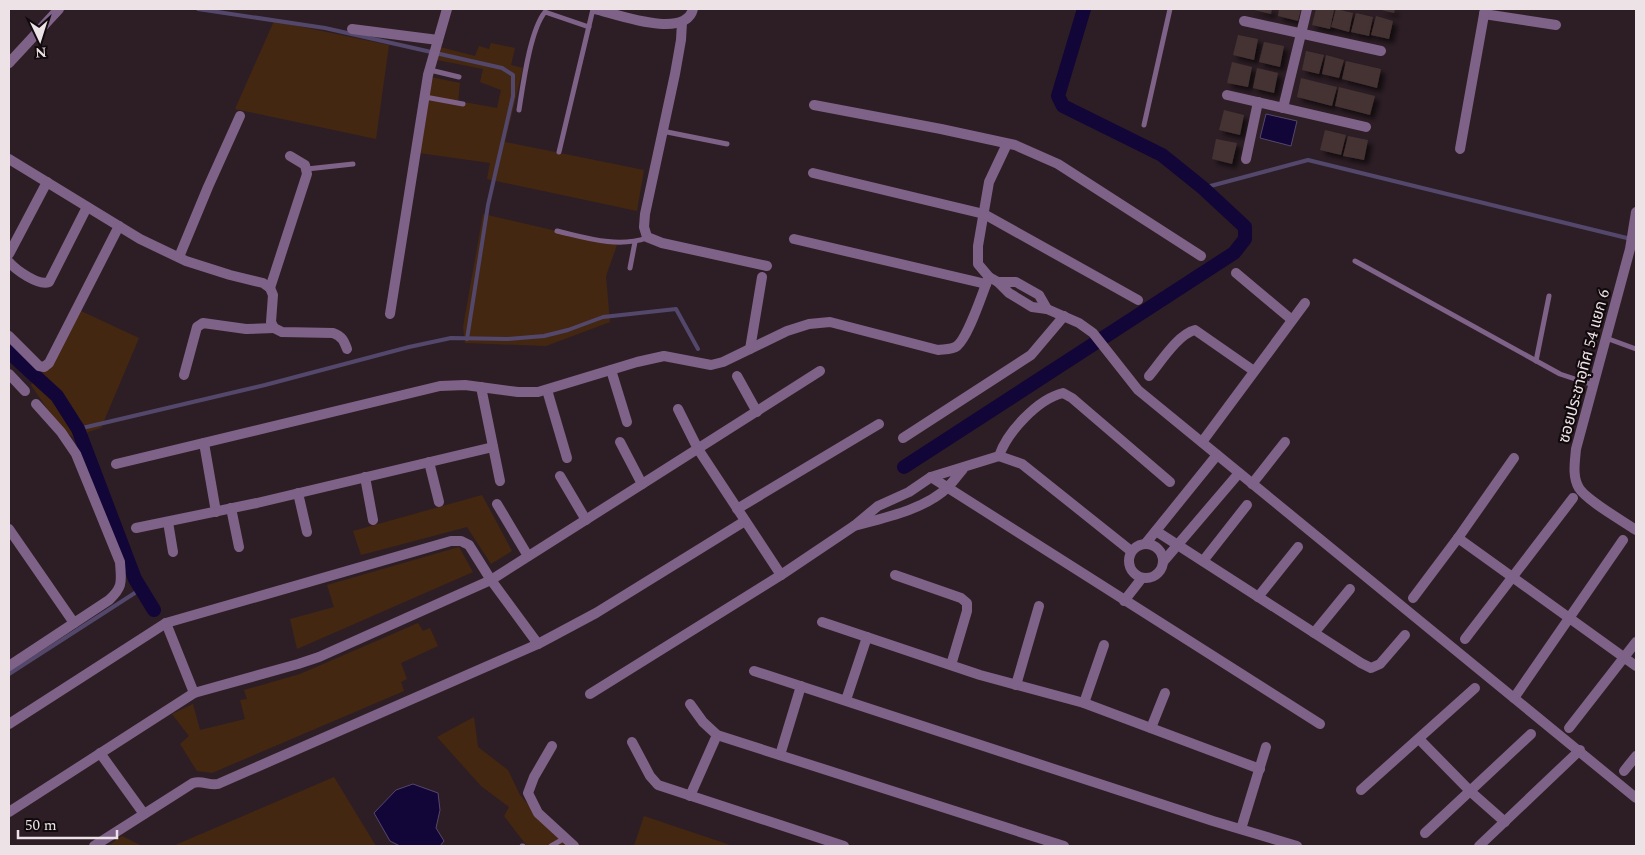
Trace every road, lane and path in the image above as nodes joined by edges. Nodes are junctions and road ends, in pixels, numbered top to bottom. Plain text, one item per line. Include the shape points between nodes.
1 (59, 9) edge
2 (447, 9) edge
3 (594, 9) edge
4 (693, 9) edge
5 (1170, 9) edge
6 (1306, 9) edge
7 (1485, 11) edge
8 (1244, 21) dead end
9 (682, 22) junction
10 (1556, 25) dead end
11 (589, 27) junction
12 (352, 29) dead end
13 (1301, 34) junction
14 (437, 42) junction
15 (1381, 51) dead end
16 (9, 63) edge
17 (431, 66) junction
18 (458, 77) dead end
19 (1227, 95) dead end
20 (425, 97) junction
21 (1258, 102) junction
22 (463, 104) dead end
23 (814, 105) dead end
24 (1283, 108) junction
25 (519, 110) dead end
26 (240, 116) dead end
27 (1144, 125) dead end
28 (1366, 127) dead end
29 (662, 131) junction
30 (727, 144) dead end
31 (1007, 144) junction
32 (1460, 149) dead end
33 (559, 152) dead end
34 (290, 156) dead end
35 (9, 159) edge
36 (1246, 159) dead end
37 (353, 164) dead end
38 (307, 169) junction
39 (813, 173) dead end
40 (47, 182) junction
41 (87, 207) junction
42 (1636, 212) edge
43 (984, 214) junction
44 (118, 226) junction
45 (557, 231) dead end
46 (647, 237) junction
47 (794, 239) dead end
48 (635, 242) junction
49 (9, 254) edge
50 (179, 256) junction
51 (1201, 256) dead end
52 (1355, 261) dead end
53 (9, 262) edge
54 (767, 266) dead end
55 (630, 268) dead end
56 (1236, 273) dead end
57 (762, 277) dead end
58 (991, 281) junction
59 (270, 288) junction
60 (1549, 296) dead end
61 (1138, 300) dead end
62 (1305, 303) dead end
63 (390, 314) dead end
64 (1064, 316) junction
65 (1292, 320) junction
66 (274, 328) junction
67 (9, 336) edge
68 (1606, 338) junction
69 (347, 349) dead end
70 (750, 349) junction
71 (1636, 349) edge
72 (1536, 361) junction
73 (612, 370) junction
74 (820, 371) dead end
75 (1254, 371) junction
76 (9, 374) edge
77 (184, 375) dead end
78 (737, 376) dead end
79 (1150, 376) dead end
80 (1593, 385) junction
81 (481, 387) junction
82 (547, 390) junction
83 (25, 391) dead end
84 (36, 404) dead end
85 (678, 409) dead end
86 (756, 412) junction
87 (627, 422) dead end
88 (880, 424) dead end
89 (903, 438) dead end
90 (620, 442) dead end
91 (1202, 442) junction
92 (1285, 442) dead end
93 (204, 443) junction
94 (493, 447) junction
95 (698, 449) junction
96 (1217, 455) junction
97 (999, 456) junction
98 (567, 458) dead end
99 (1514, 458) dead end
100 (429, 462) junction
101 (116, 464) dead end
102 (963, 469) junction
103 (1239, 473) junction
104 (560, 476) dead end
105 (365, 477) junction
106 (932, 477) junction
107 (500, 481) dead end
108 (1170, 482) dead end
109 (642, 484) junction
110 (1252, 484) junction
111 (948, 488) junction
112 (298, 493) junction
113 (1573, 498) dead end
114 (438, 502) dead end
115 (497, 504) dead end
116 (1248, 506) dead end
117 (231, 508) junction
118 (737, 510) junction
119 (216, 512) junction
120 (373, 520) dead end
121 (586, 520) junction
122 (745, 521) junction
123 (168, 522) junction
124 (854, 526) junction
125 (136, 528) dead end
126 (9, 529) edge
127 (1636, 530) edge
128 (1156, 531) junction
129 (307, 532) dead end
130 (1458, 538) junction
131 (1623, 540) dead end
132 (1146, 543) junction
133 (1178, 545) junction
134 (239, 546) dead end
135 (1298, 547) dead end
136 (1131, 551) junction
137 (173, 552) dead end
138 (528, 556) junction
139 (1203, 561) junction
140 (1163, 562) junction
141 (781, 575) junction
142 (895, 576) dead end
143 (1142, 578) junction
144 (1514, 578) junction
145 (491, 580) junction
146 (1350, 589) dead end
147 (1258, 597) junction
148 (1413, 598) dead end
149 (1124, 601) junction
150 (1039, 606) dead end
151 (1569, 618) junction
152 (822, 622) dead end
153 (74, 623) junction
154 (166, 623) junction
155 (1314, 633) junction
156 (1405, 635) dead end
157 (867, 637) junction
158 (1466, 639) dead end
159 (1636, 642) edge
160 (538, 644) junction
161 (1104, 645) dead end
162 (1625, 658) junction
163 (951, 665) junction
164 (9, 666) edge
165 (1636, 666) edge
166 (754, 671) dead end
167 (1016, 685) junction
168 (801, 686) junction
169 (1475, 688) dead end
170 (194, 693) junction
171 (1165, 693) dead end
172 (590, 694) dead end
173 (1514, 698) junction
174 (846, 700) junction
175 (690, 704) dead end
176 (1084, 704) junction
177 (9, 724) edge
178 (1320, 724) dead end
179 (1152, 728) junction
180 (1569, 728) dead end
181 (1531, 734) dead end
182 (717, 735) junction
183 (1419, 739) junction
184 (632, 742) dead end
185 (552, 746) dead end
186 (1266, 747) dead end
187 (1580, 750) junction
188 (100, 753) junction
189 (780, 755) junction
190 (1636, 756) edge
191 (1260, 769) junction
192 (1624, 771) dead end
193 (1362, 790) dead end
194 (1471, 792) junction
195 (690, 796) junction
196 (1636, 798) edge
197 (9, 812) edge
198 (144, 814) junction
199 (1505, 822) junction
200 (1241, 829) junction
201 (1425, 833) dead end
202 (565, 838) junction
203 (94, 846) edge
204 (551, 846) edge
205 (574, 846) edge
206 (844, 846) edge
207 (1064, 846) edge
208 (1297, 846) edge
209 (1479, 846) edge

1 - 16 street
2 - 14 street
3 - 9 street via 667,25
3 - 11 lane
4 - 9 street via 692,15
5 - 27 lane
6 - 13 street
7 - 10 street
7 - 32 street
8 - 13 street
9 - 29 street
11 - 25 lane via 545,12 538,23 527,64
11 - 33 lane
12 - 14 street
13 - 15 street
13 - 24 street
14 - 17 street
17 - 18 lane
17 - 20 street
19 - 21 street
20 - 22 lane
20 - 63 street
21 - 24 street
21 - 36 street
23 - 31 street
24 - 28 street
26 - 50 street
29 - 30 lane
29 - 46 street via 645,214
31 - 43 street via 989,182
31 - 51 street via 1058,164
34 - 38 street
35 - 40 street
37 - 38 lane
38 - 59 street
39 - 43 street
40 - 41 street
40 - 49 street
41 - 44 street
41 - 53 street via 49,282 40,283 16,270
42 - 68 street, ซอยประชาอุทิศ 54 แยก 6 via 1630,249
43 - 58 street via 977,258
43 - 61 street
44 - 50 street
44 - 67 street via 50,363 39,366
45 - 48 lane via 607,242
46 - 48 lane
46 - 54 street via 662,244
47 - 58 street
48 - 55 lane
50 - 59 street
52 - 72 lane
56 - 65 street
57 - 70 street
58 - 64 street via 1016,282 1039,295 1047,308
58 - 70 street via 957,347 938,350 830,322 787,331
59 - 66 street
60 - 72 lane
62 - 65 street
64 - 89 street via 1031,355
64 - 91 street via 1094,334 1138,390
65 - 75 street
66 - 69 street via 282,332 333,333 343,339
66 - 77 street via 246,329 203,323 197,328
68 - 71 lane
68 - 80 street, ซอยประชาอุทิศ 54 แยก 6
70 - 73 street via 711,365 664,356
72 - 80 lane via 1560,374
73 - 82 street
73 - 87 street
74 - 86 street
75 - 79 street via 1195,330 1181,337
75 - 91 street
76 - 83 street
78 - 86 street
80 - 127 street, ซอยประชาอุทิศ 54 แยก 6 via 1576,449 1575,476 1585,494
81 - 82 street via 518,392
81 - 93 street via 440,386
81 - 94 street
82 - 98 street
84 - 153 street via 76,454 120,562 119,591
85 - 95 street
86 - 95 street
88 - 118 street
90 - 109 street
91 - 96 street
92 - 110 street
93 - 101 street
93 - 119 street
94 - 100 street
94 - 107 street
95 - 109 street
95 - 118 street
96 - 103 street
96 - 128 street
97 - 102 street
97 - 108 street via 1016,425 1053,396 1063,393
97 - 136 street via 1022,464
99 - 130 street
100 - 105 street
100 - 114 street
102 - 106 street
102 - 111 street
103 - 110 street
103 - 133 street
104 - 121 street
105 - 112 street
105 - 120 street
106 - 111 street
106 - 124 street via 910,492 878,506
109 - 121 street
110 - 173 street
111 - 124 street via 925,503
111 - 149 street
112 - 117 street
112 - 129 street
113 - 144 street
115 - 138 street
116 - 139 street
117 - 119 street
117 - 134 street
118 - 122 street
119 - 123 street
121 - 138 street
122 - 141 street
122 - 160 street via 596,613
123 - 125 street
123 - 137 street
124 - 141 street
126 - 153 street
128 - 132 street
128 - 133 street
130 - 144 street
130 - 148 street
131 - 151 street
132 - 136 street
132 - 140 street via 1160,551
133 - 139 street
133 - 140 street
135 - 147 street
136 - 143 street via 1129,567
138 - 145 street
139 - 147 street
140 - 143 street via 1158,572
141 - 172 street
142 - 163 street via 961,598 967,603
143 - 149 street
144 - 151 street
144 - 158 street
145 - 154 street via 469,545 451,541
145 - 160 street
145 - 170 street via 319,657
146 - 155 street
147 - 155 street
149 - 178 street
150 - 167 street
151 - 162 street
151 - 173 street
152 - 157 street
153 - 164 street
154 - 170 street
154 - 177 street
155 - 156 street via 1371,668 1380,664
157 - 163 street
157 - 174 street
159 - 162 street
160 - 198 street via 218,784 193,783
161 - 176 street
162 - 165 street
162 - 180 street
163 - 167 street
166 - 168 street
167 - 176 street
168 - 174 street
168 - 189 street
169 - 183 street
170 - 188 street
171 - 179 street
173 - 187 street
174 - 200 street
175 - 182 street
176 - 179 street
179 - 191 street
181 - 194 street
182 - 189 street
182 - 195 street
183 - 193 street
183 - 194 street
184 - 195 street via 658,785
185 - 202 street via 528,793 538,813
186 - 191 street
187 - 196 street
187 - 199 street
188 - 197 street
188 - 198 street
189 - 207 street
190 - 192 street
191 - 200 street
194 - 199 street
194 - 201 street
195 - 206 street
198 - 203 street
199 - 209 street
200 - 208 street
202 - 204 lane
202 - 205 street

